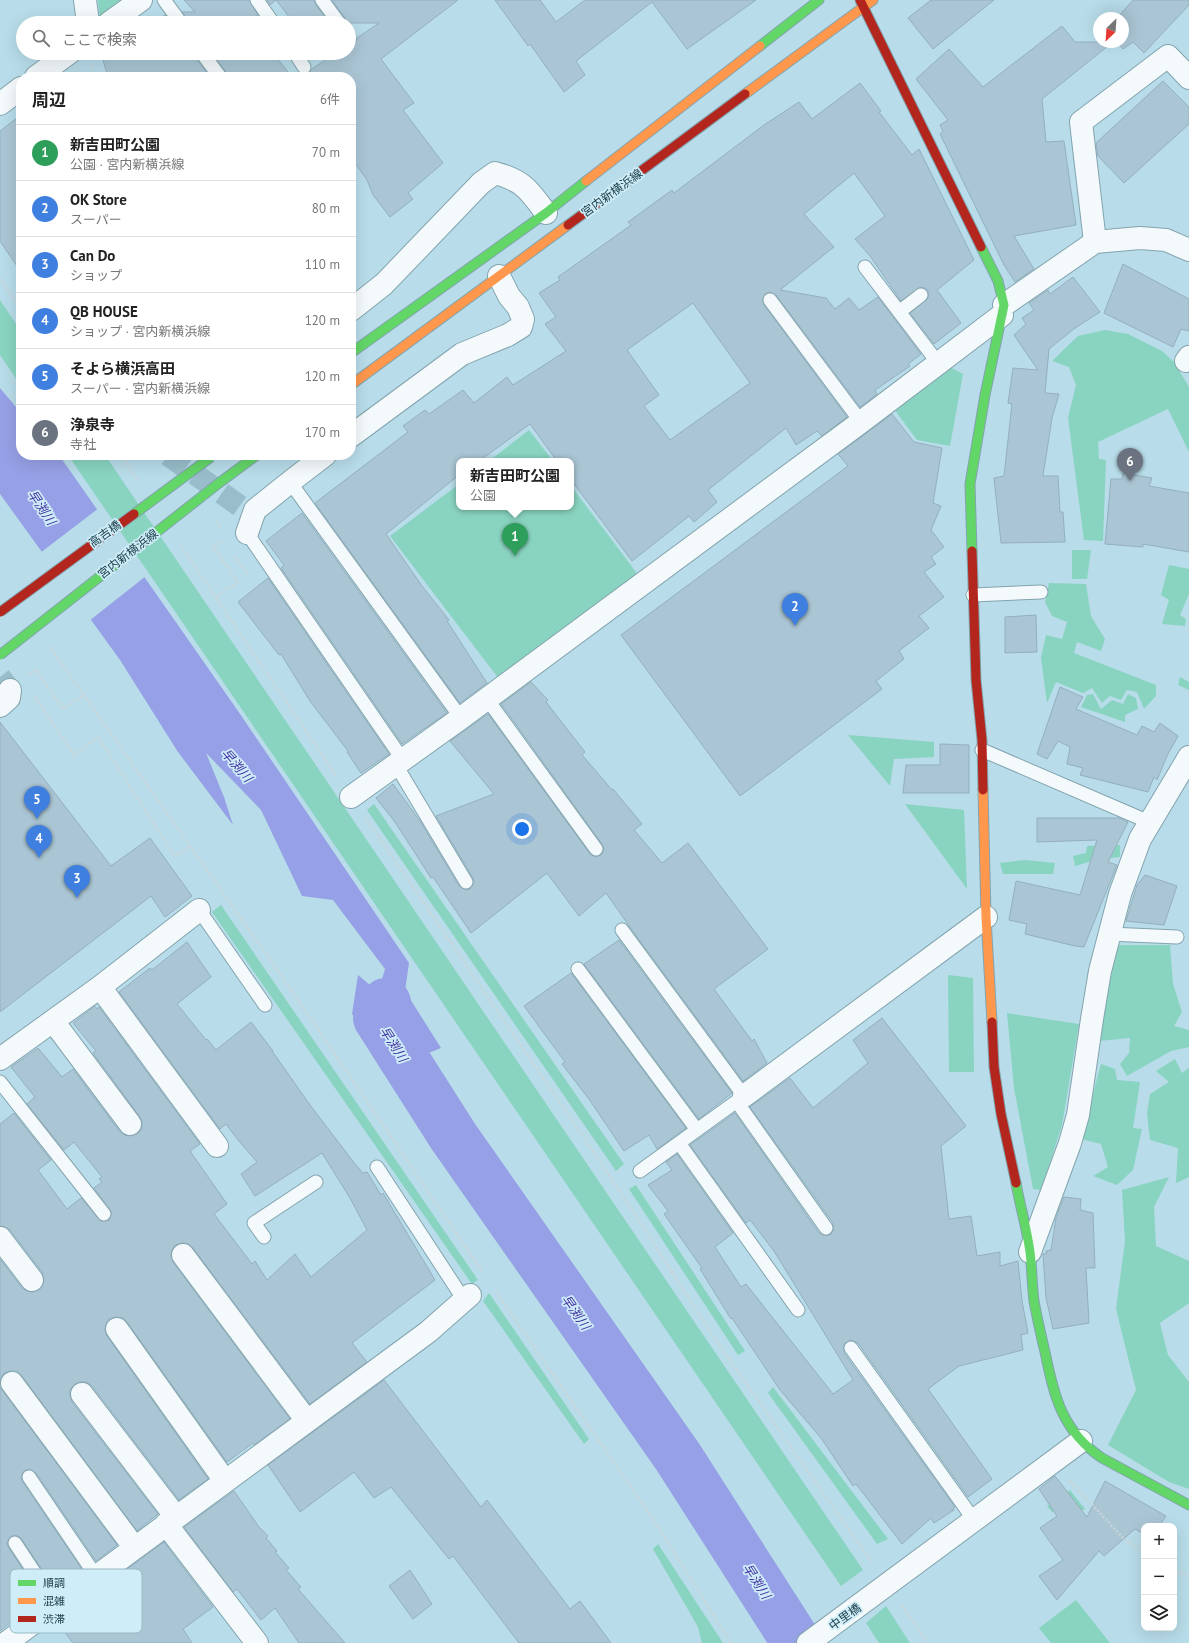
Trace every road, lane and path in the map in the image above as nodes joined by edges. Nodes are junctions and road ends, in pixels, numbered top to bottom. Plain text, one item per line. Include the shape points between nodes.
1 (85, 0) edge
2 (141, 0) edge
3 (164, 0) edge
4 (257, 0) edge
5 (322, 0) edge
6 (818, 0) edge
7 (873, 0) edge
8 (862, 4) edge
9 (87, 16) edge
10 (119, 16) edge
11 (176, 16) edge
12 (268, 16) edge
13 (334, 16) edge
14 (59, 60) edge
15 (207, 60) edge
16 (300, 60) edge
17 (304, 67) dead end
18 (43, 72) edge
19 (216, 72) edge
20 (1189, 78) edge
21 (16, 92) edge
22 (0, 104) edge
23 (546, 213) junction
24 (1095, 242) junction
25 (1189, 250) edge
26 (865, 267) dead end
27 (499, 276) junction
28 (0, 279) edge
29 (921, 295) dead end
30 (770, 300) dead end
31 (16, 303) edge
32 (356, 306) edge
33 (1003, 310) junction
34 (899, 312) junction
35 (356, 350) edge
36 (938, 364) junction
37 (356, 381) edge
38 (861, 422) junction
39 (356, 432) edge
40 (124, 460) edge
41 (207, 460) edge
42 (250, 460) edge
43 (319, 460) edge
44 (138, 481) dead end
45 (290, 482) junction
46 (247, 533) joint
47 (177, 539) dead end
48 (227, 546) dead end
49 (232, 553) dead end
50 (250, 578) dead end
51 (1041, 592) dead end
52 (973, 595) junction
53 (216, 597) junction
54 (0, 612) edge
55 (0, 655) edge
56 (36, 670) dead end
57 (32, 693) dead end
58 (487, 699) junction
59 (461, 718) junction
60 (982, 750) junction
61 (399, 762) junction
62 (1188, 762) edge
63 (351, 797) junction
64 (1148, 822) junction
65 (191, 846) junction
66 (596, 849) dead end
67 (466, 882) dead end
68 (198, 910) joint
69 (986, 917) junction
70 (622, 930) dead end
71 (1109, 934) junction
72 (1177, 936) dead end
73 (578, 969) dead end
74 (100, 987) junction
75 (265, 1005) dead end
76 (54, 1021) junction
77 (0, 1059) edge
78 (0, 1082) edge
79 (740, 1099) junction
80 (130, 1124) dead end
81 (697, 1130) junction
82 (679, 1144) junction
83 (217, 1146) dead end
84 (377, 1167) dead end
85 (640, 1172) dead end
86 (316, 1182) dead end
87 (104, 1214) dead end
88 (826, 1228) dead end
89 (264, 1237) dead end
90 (0, 1238) edge
91 (1030, 1252) junction
92 (183, 1255) dead end
93 (484, 1275) dead end
94 (32, 1280) dead end
95 (493, 1288) dead end
96 (467, 1298) joint
97 (798, 1310) dead end
98 (117, 1329) dead end
99 (851, 1348) dead end
100 (12, 1383) dead end
101 (82, 1394) dead end
102 (307, 1421) junction
103 (1081, 1441) junction
104 (1053, 1462) junction
105 (29, 1477) dead end
106 (225, 1481) junction
107 (1189, 1505) edge
108 (171, 1520) junction
109 (974, 1520) junction
110 (15, 1543) dead end
111 (134, 1547) junction
112 (1141, 1551) edge
113 (32, 1569) edge
114 (91, 1569) edge
115 (105, 1569) edge
116 (1177, 1571) edge
117 (1189, 1577) edge
118 (884, 1588) junction
119 (20, 1633) edge
120 (6, 1643) edge
121 (256, 1643) edge
122 (731, 1643) edge
123 (808, 1643) edge
124 (928, 1643) edge

1 - 9 street
2 - 10 street
3 - 11 lane
4 - 12 lane
5 - 13 lane
6 - 23 street, 宮内新横浜線
7 - 8 street, 宮内新横浜線
8 - 27 street, 宮内新横浜線
8 - 33 street via 998,281
14 - 18 street
15 - 19 lane
16 - 17 lane
20 - 24 street via 1168,56 1081,122
21 - 22 street
23 - 32 street via 527,187 495,173 481,183 384,284
23 - 35 street, 宮内新横浜線
24 - 25 street via 1140,238 1166,240
24 - 33 street
26 - 34 lane
27 - 37 street, 宮内新横浜線
27 - 39 street via 518,307 523,319 521,327 462,354
28 - 31 path
29 - 34 lane
30 - 38 lane
33 - 36 street
33 - 52 street via 970,484
34 - 36 lane
36 - 38 street
38 - 58 street
40 - 44 path
41 - 54 street, 高吉橋, bridge
42 - 55 street, 宮内新横浜線, bridge
43 - 45 street
45 - 46 street via 250,510
45 - 59 lane
46 - 61 lane
47 - 53 path
48 - 53 path via 222,540 213,547 238,582
49 - 50 path
51 - 52 lane
52 - 60 street
53 - 63 path
56 - 65 path via 63,709 84,695
57 - 65 path via 74,755 98,737 175,856
58 - 59 street
58 - 66 lane
59 - 61 street
60 - 64 lane
60 - 69 street
61 - 63 street
61 - 67 lane
62 - 64 street
63 - 118 path via 618,1188 713,1336
64 - 71 street via 1120,894
65 - 93 path
68 - 74 street
68 - 75 lane
69 - 79 street
69 - 91 street via 994,1067 1001,1114
70 - 79 lane
71 - 72 lane
71 - 91 street via 1092,1020 1078,1115
73 - 81 lane
74 - 76 street
74 - 83 street
76 - 77 street
76 - 80 street
78 - 87 lane
79 - 81 lane
79 - 88 lane
81 - 82 lane
82 - 85 lane
82 - 97 lane
84 - 96 lane
86 - 89 lane via 254,1223
90 - 94 street
91 - 103 street via 1034,1300 1051,1381 1057,1402 1067,1422
92 - 102 street
95 - 122 path via 653,1520
96 - 102 street via 428,1332
98 - 106 street
99 - 109 lane
100 - 111 street
101 - 108 street
102 - 106 street
103 - 104 street, 中里橋
103 - 107 street via 1102,1458
104 - 109 street, 中里橋
104 - 112 path via 1098,1513 1125,1540
105 - 114 lane
106 - 108 street
108 - 111 street
108 - 121 street
109 - 118 street, 中里橋
110 - 113 lane
111 - 115 street
116 - 117 path
118 - 123 street, 中里橋
118 - 124 path
119 - 120 street

